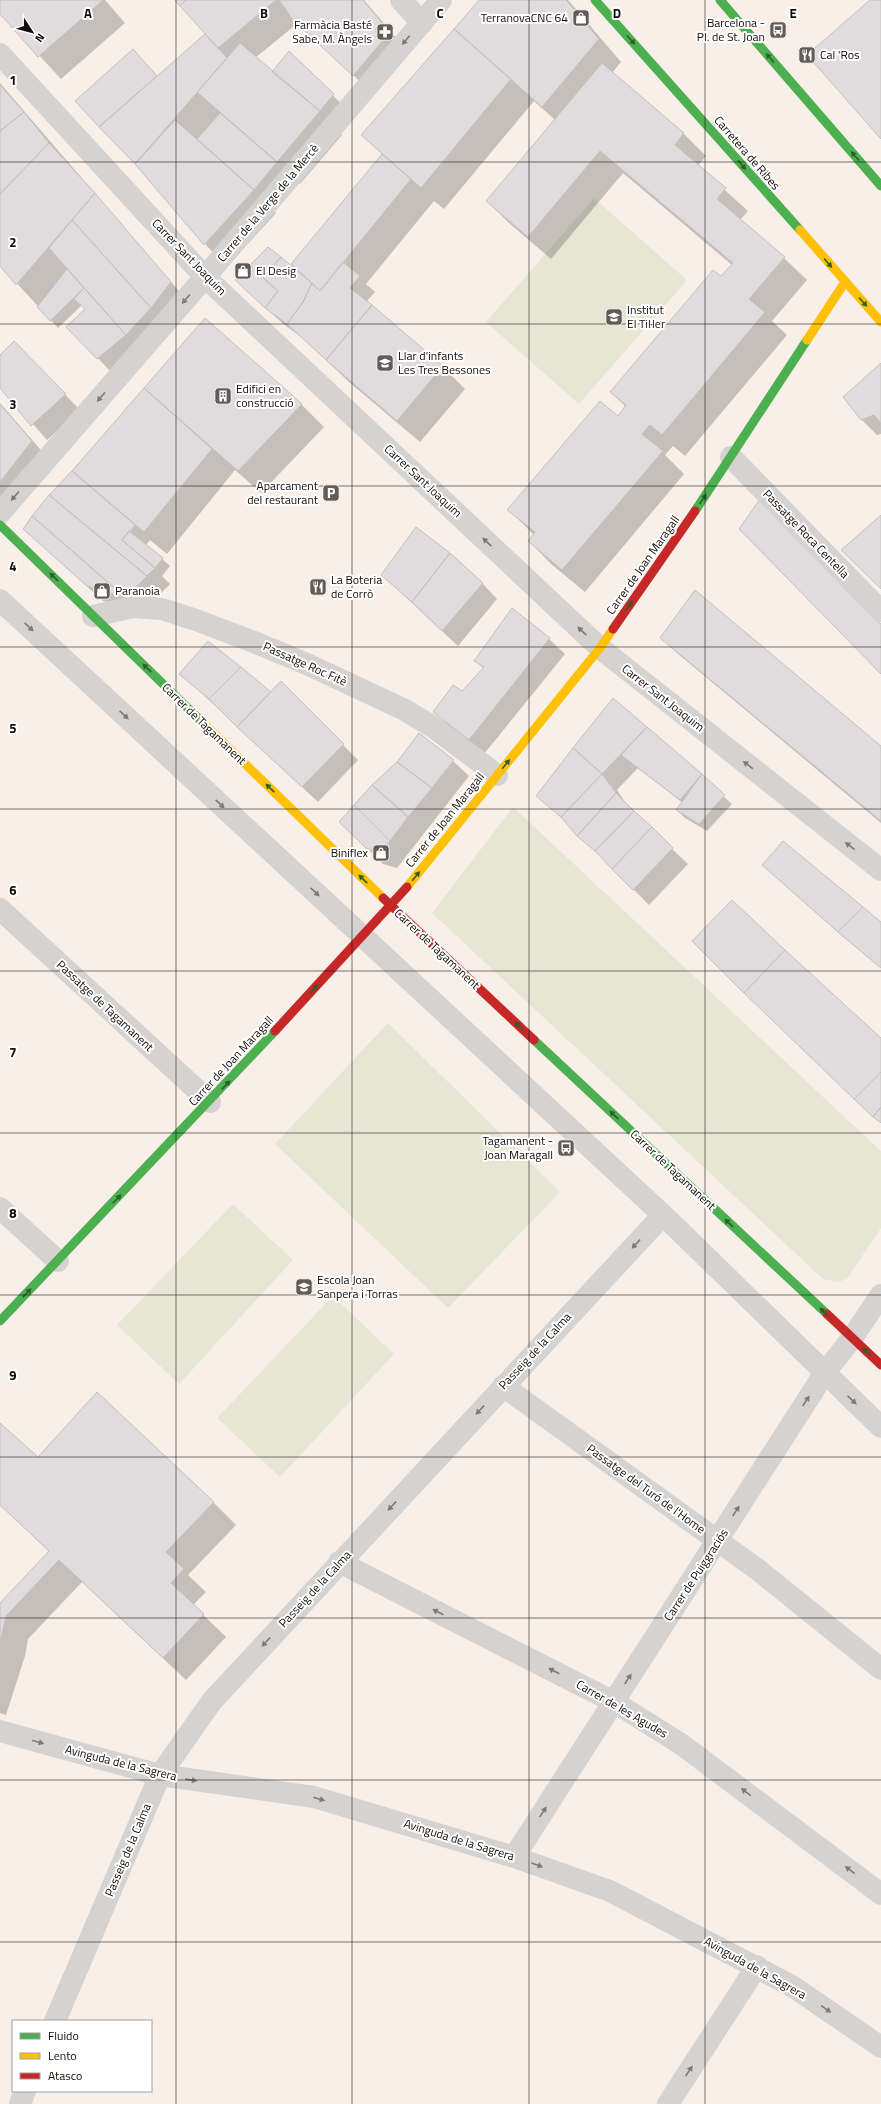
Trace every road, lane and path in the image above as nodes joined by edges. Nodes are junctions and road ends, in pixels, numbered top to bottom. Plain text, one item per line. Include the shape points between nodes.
1 (401, 0) edge
2 (441, 0) edge
3 (595, 0) edge
4 (720, 0) edge
5 (422, 23) junction
6 (0, 54) edge
7 (881, 186) edge
8 (205, 277) junction
9 (845, 282) junction
10 (881, 322) edge
11 (731, 457) junction
12 (0, 513) edge
13 (0, 525) edge
14 (0, 600) edge
15 (881, 611) edge
16 (93, 616) junction
17 (600, 648) junction
18 (497, 775) junction
19 (881, 870) edge
20 (391, 906) junction
21 (0, 909) edge
22 (364, 937) junction
23 (210, 1102) junction
24 (0, 1208) edge
25 (662, 1215) junction
26 (58, 1261) junction
27 (881, 1295) edge
28 (0, 1321) edge
29 (852, 1338) junction
30 (881, 1366) edge
31 (824, 1374) junction
32 (503, 1386) junction
33 (881, 1427) edge
34 (717, 1541) junction
35 (339, 1562) junction
36 (881, 1669) edge
37 (614, 1702) junction
38 (0, 1731) edge
39 (160, 1775) junction
40 (514, 1857) junction
41 (881, 1894) edge
42 (757, 1966) junction
43 (55, 2020) edge
44 (881, 2048) edge
45 (25, 2092) edge
46 (20, 2104) edge
47 (668, 2104) edge

1 - 5 street
2 - 5 street, Carrer de la Verge de la Mercè
3 -> 9 street, Carretera de Ribes
7 -> 4 street
5 -> 8 street, Carrer de la Verge de la Mercè
6 - 8 street, Carrer Sant Joaquim
8 -> 12 street, Carrer de la Verge de la Mercè
17 -> 8 street, Carrer Sant Joaquim
9 -> 10 street, Carretera de Ribes
9 - 11 street, Carrer de Joan Maragall
11 - 15 street, Passatge Roca Centella
17 -> 11 street, Carrer de Joan Maragall
16 -> 13 street, Carrer de Tagamanent
14 -> 22 street
16 - 18 street, Passatge Roc Fitè via 133,607 162,609 268,648 405,710 433,727
20 -> 16 street, Carrer de Tagamanent
18 -> 17 street, Carrer de Joan Maragall
19 -> 17 street, Carrer Sant Joaquim
20 -> 18 street, Carrer de Joan Maragall
20 - 22 street, Carrer de Joan Maragall
29 -> 20 street, Carrer de Tagamanent
21 - 23 street, Passatge de Tagamanent
23 -> 22 street, Carrer de Joan Maragall
22 - 25 street
26 -> 23 street, Carrer de Joan Maragall
24 - 26 street
25 - 31 street
25 -> 32 street, Passeig de la Calma
28 -> 26 street, Carrer de Joan Maragall
27 - 29 street, Carrer de Puiggraciós
30 -> 29 street, Carrer de Tagamanent
29 - 31 street, Carrer de Puiggraciós
31 -> 33 street
34 -> 31 street, Carrer de Puiggraciós
32 - 34 street, Passatge del Turó de l'Home
32 -> 35 street, Passeig de la Calma
34 - 36 street, Passatge del Turó de l'Home via 757,1569
37 -> 34 street, Carrer de Puiggraciós
37 -> 35 street, Carrer de les Agudes
35 -> 39 street, Passeig de la Calma via 212,1701
40 -> 37 street, Carrer de Puiggraciós
41 -> 37 street, Carrer de les Agudes via 681,1744
38 -> 39 street, Avinguda de la Sagrera
39 -> 40 street, Avinguda de la Sagrera via 314,1797
39 - 43 street, Passeig de la Calma
40 -> 42 street, Avinguda de la Sagrera via 610,1891
42 -> 44 street, Avinguda de la Sagrera via 792,1986
47 -> 42 street
45 - 46 street

